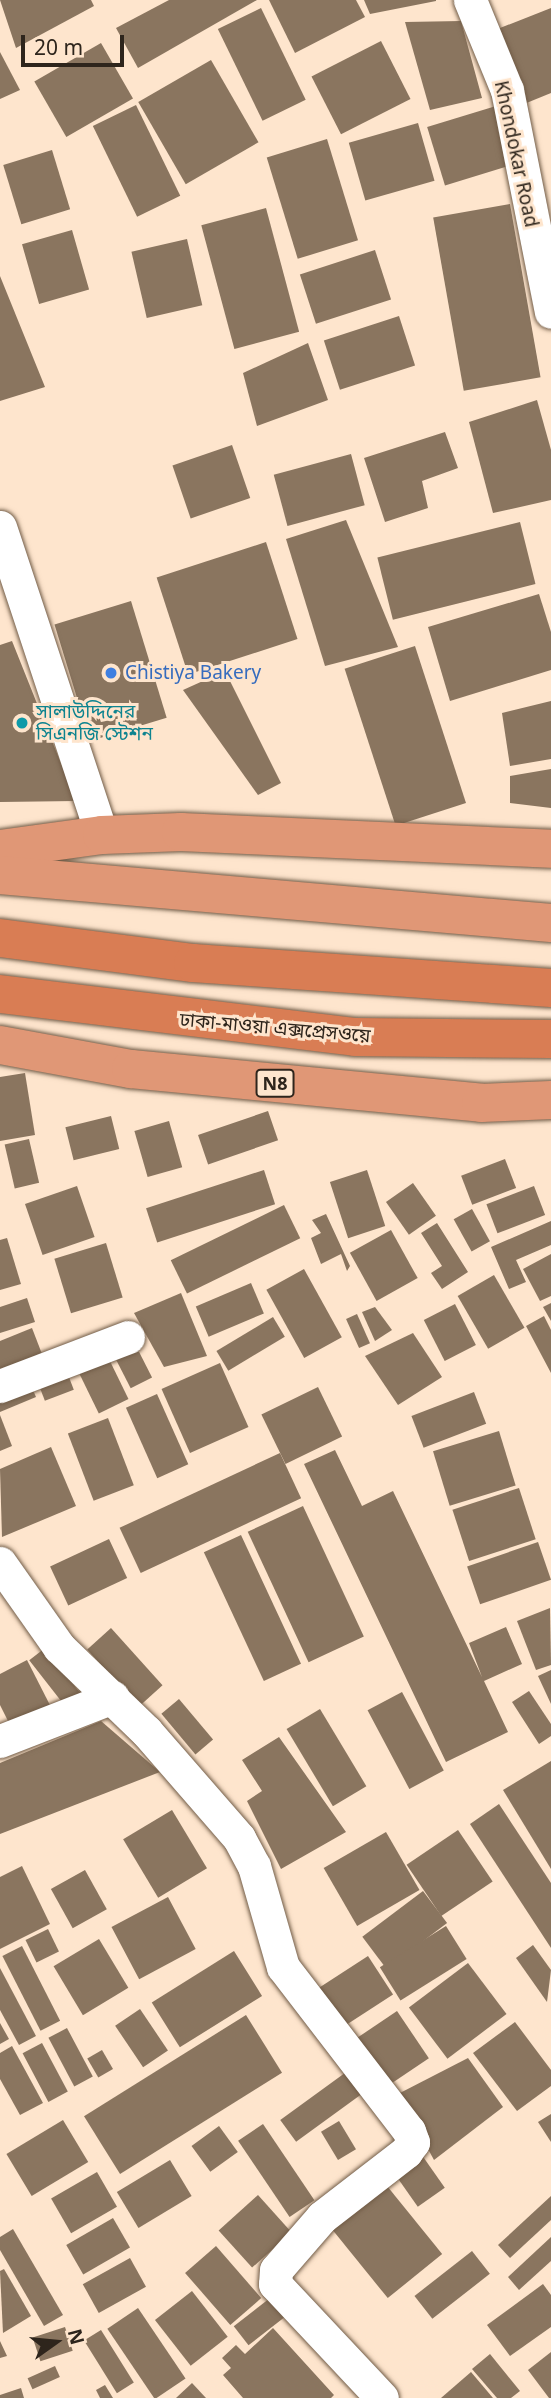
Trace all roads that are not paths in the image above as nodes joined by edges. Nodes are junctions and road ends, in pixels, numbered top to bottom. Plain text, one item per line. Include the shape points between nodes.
1 (470, 0) edge
2 (543, 239) edge
3 (551, 312) edge
4 (0, 527) edge
5 (102, 835) junction
6 (0, 849) edge
7 (551, 849) edge
8 (0, 875) edge
9 (551, 923) edge
10 (0, 938) edge
11 (551, 988) edge
12 (0, 994) edge
13 (551, 1039) edge
14 (0, 1045) edge
15 (551, 1100) edge
16 (128, 1337) dead end
17 (0, 1386) edge
18 (0, 1563) edge
19 (113, 1696) junction
20 (0, 1741) edge
21 (382, 2398) edge

1 - 2 street, Khondokar Road via 507,90
2 - 3 street, Khondokar Road
4 - 5 street
5 - 6 highway
5 - 7 highway via 303,834
8 - 9 highway
10 - 11 highway via 193,963
12 - 13 highway, ঢাকা-মাওয়া এক্সপ্রেসওয়ে via 189,1021 464,1040
14 - 15 highway, N8 via 131,1069 481,1103
16 - 17 street
18 - 19 street via 59,1647
19 - 20 street
19 - 21 street via 239,1838 254,1866 283,1967 409,2131 413,2142 406,2152 322,2217 276,2270 275,2284

